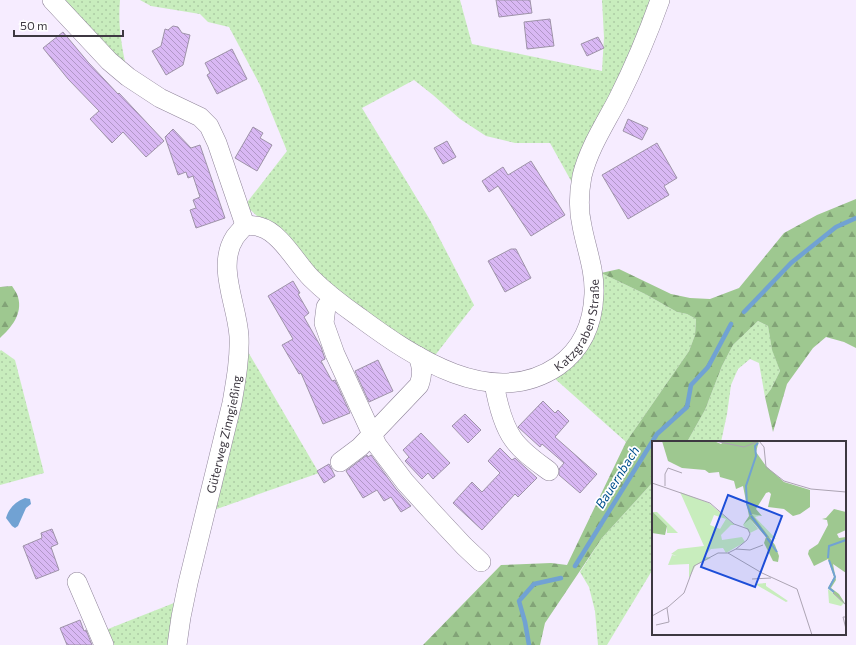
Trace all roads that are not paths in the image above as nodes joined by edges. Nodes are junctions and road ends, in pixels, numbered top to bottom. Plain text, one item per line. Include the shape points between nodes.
1 (52, 0) edge
2 (660, 0) edge
3 (245, 225) junction
4 (332, 298) junction
5 (418, 356) junction
6 (494, 383) junction
7 (372, 434) junction
8 (340, 462) dead end
9 (549, 471) dead end
10 (481, 562) dead end
11 (76, 582) dead end
12 (104, 645) edge
13 (177, 645) edge

1 - 3 street via 108,61 135,83 200,117 209,126
2 - 6 street, Katzgraben Straße via 631,72 594,142 583,174 579,203 592,268 594,292 586,334 567,360 552,370 518,382
3 - 4 street, Katzgraben Straße via 260,227 272,233
3 - 13 street, Güterweg Zinngießing via 235,237 227,266 239,334 232,403 188,583
4 - 5 street, Katzgraben Straße
4 - 7 street via 326,307 324,323 335,354
5 - 6 street, Katzgraben Straße via 432,365 460,376
5 - 7 street via 422,377 419,385
6 - 9 street via 496,397 514,440
7 - 8 street
7 - 10 street via 377,445 405,482 444,526
11 - 12 street

